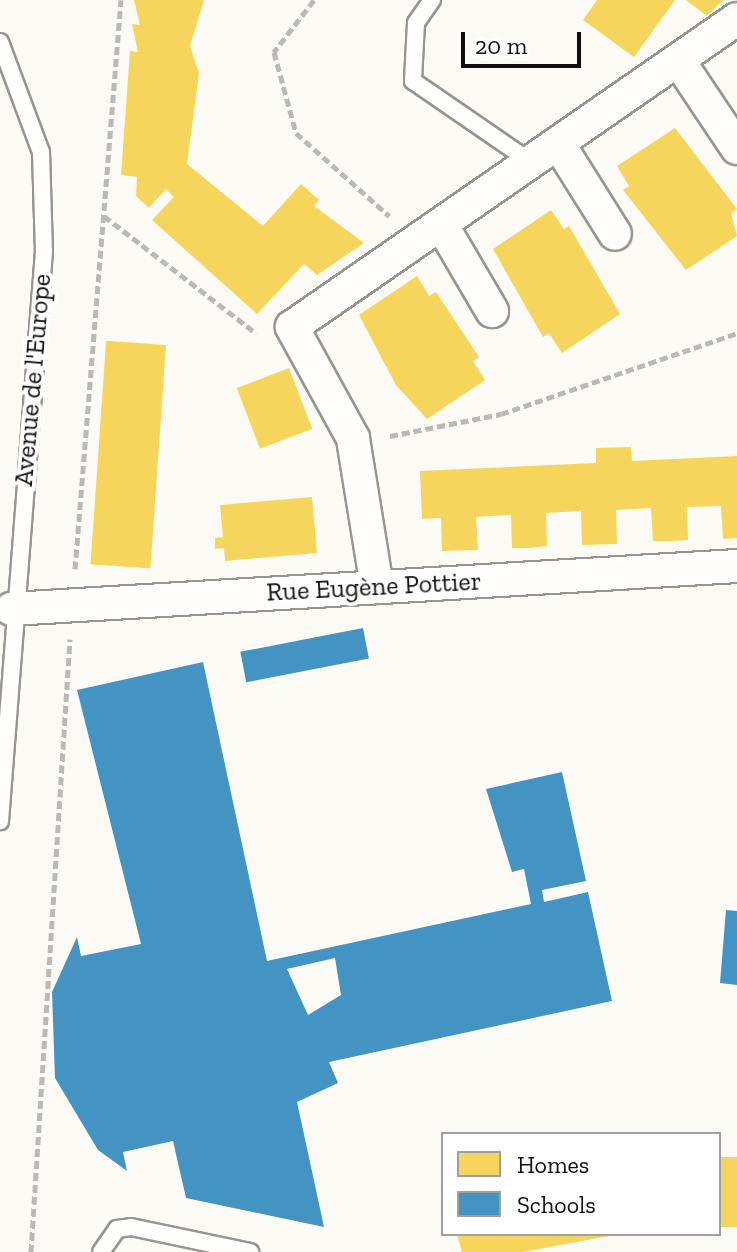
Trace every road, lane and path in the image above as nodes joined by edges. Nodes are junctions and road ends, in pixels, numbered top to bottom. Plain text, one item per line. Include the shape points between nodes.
1 (314, 0) edge
2 (432, 0) edge
3 (737, 19) edge
4 (0, 42) edge
5 (678, 60) junction
6 (558, 143) junction
7 (737, 148) edge
8 (531, 162) junction
9 (104, 216) dead end
10 (429, 232) junction
11 (615, 234) dead end
12 (492, 311) dead end
13 (292, 327) junction
14 (737, 333) edge
15 (353, 438) junction
16 (737, 566) edge
17 (377, 587) junction
18 (11, 609) junction
19 (0, 821) edge
20 (101, 1252) edge
21 (250, 1252) edge

1 - 10 path via 274,52 296,133
2 - 8 lane via 416,23 413,81
3 - 5 street
4 - 18 lane, Avenue de l'Europe via 41,152 44,251
5 - 6 street
5 - 7 street
6 - 8 street
6 - 11 street
8 - 10 street
9 - 13 path via 250,334
10 - 12 street
10 - 13 street
13 - 15 street
14 - 15 path via 501,414 414,434
15 - 17 street
16 - 17 street, Rue Eugène Pottier
17 - 18 street, Rue Eugène Pottier
18 - 19 lane, Avenue de l'Europe
20 - 21 lane via 117,1229 131,1227

